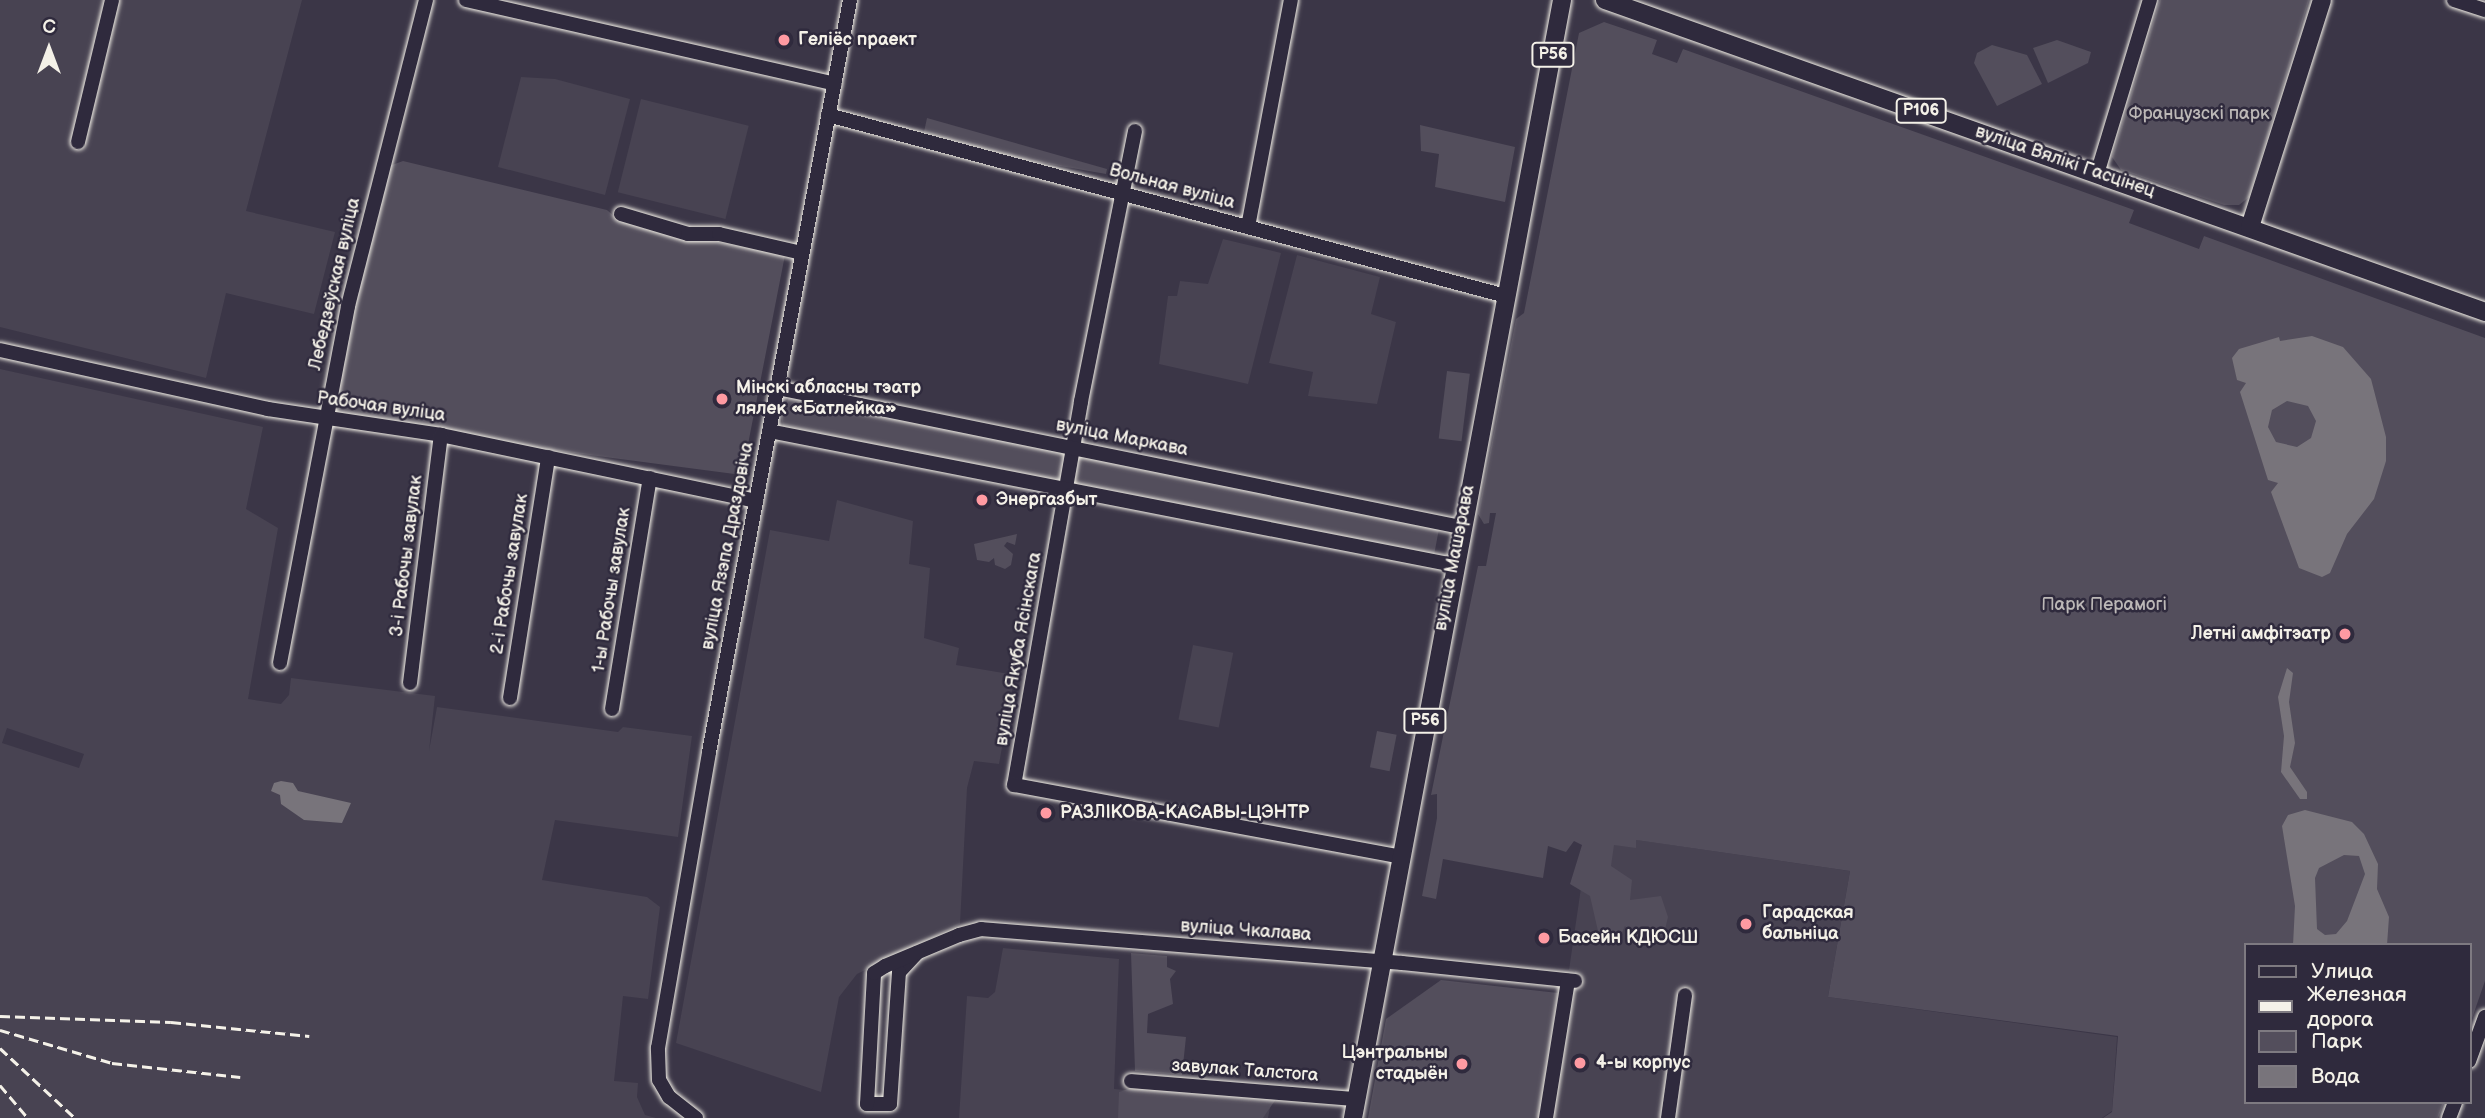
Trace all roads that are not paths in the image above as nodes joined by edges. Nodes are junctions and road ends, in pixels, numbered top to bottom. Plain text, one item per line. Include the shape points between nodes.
1 (113, 0) edge
2 (426, 0) edge
3 (466, 0) edge
4 (850, 0) edge
5 (1291, 0) edge
6 (1562, 0) edge
7 (1605, 0) edge
8 (2150, 0) edge
9 (2322, 0) edge
10 (2454, 0) edge
11 (2485, 10) edge
12 (835, 84) junction
13 (828, 115) junction
14 (1135, 131) dead end
15 (78, 142) dead end
16 (2097, 174) junction
17 (1121, 193) junction
18 (621, 214) dead end
19 (1248, 227) junction
20 (2250, 227) junction
21 (802, 253) junction
22 (1506, 296) junction
23 (2485, 312) edge
24 (0, 350) edge
25 (777, 388) junction
26 (325, 420) junction
27 (769, 431) junction
28 (441, 435) junction
29 (1073, 448) junction
30 (548, 457) junction
31 (650, 478) junction
32 (1067, 488) junction
33 (756, 501) junction
34 (1460, 527) junction
35 (1453, 565) junction
36 (281, 663) dead end
37 (410, 683) dead end
38 (510, 698) dead end
39 (612, 709) dead end
40 (1401, 857) junction
41 (918, 953) junction
42 (1383, 961) junction
43 (1685, 995) dead end
44 (2485, 1017) edge
45 (2471, 1056) edge
46 (1131, 1081) dead end
47 (1356, 1099) junction
48 (696, 1118) edge
49 (1353, 1118) edge
50 (1546, 1118) edge
51 (1668, 1118) edge

1 - 15 street
2 - 26 street, Лебедзеўская вуліца via 381,169
3 - 12 street
4 - 12 street, вуліца Язэпа Драздовіча
5 - 19 street
6 - 22 main road, вуліца Машэрава / Р56
7 - 16 main road, вуліца Вялікі Гасцінец / Р106
8 - 16 street
9 - 20 main road
10 - 11 street
12 - 13 street, вуліца Язэпа Драздовіча
13 - 17 street, Вольная вуліца
13 - 21 street, вуліца Язэпа Драздовіча
14 - 17 street, вуліца Якуба Ясінскага
16 - 20 main road, вуліца Вялікі Гасцінец / Р106
17 - 19 street, Вольная вуліца
17 - 29 street, вуліца Якуба Ясінскага
18 - 21 street via 688,234 719,234
19 - 22 street, Вольная вуліца
20 - 23 main road, вуліца Вялікі Гасцінец / Р106
21 - 25 street, вуліца Язэпа Драздовіча
22 - 34 main road, вуліца Машэрава / Р56
24 - 26 street, Рабочая вуліца
25 - 27 street, вуліца Язэпа Драздовіча
25 - 29 street, вуліца Маркава
26 - 28 street, Рабочая вуліца
26 - 36 street, Лебедзеўская вуліца
27 - 32 street
27 - 33 street, вуліца Язэпа Драздовіча
28 - 30 street, Рабочая вуліца
28 - 37 street, 3-і Рабочы завулак
29 - 32 street, вуліца Якуба Ясінскага
29 - 34 street, вуліца Маркава
30 - 31 street, Рабочая вуліца
30 - 38 street, 2-і Рабочы завулак
31 - 33 street, Рабочая вуліца
31 - 39 street, 1-ы Рабочы завулак
32 - 35 street
32 - 40 street, вуліца Якуба Ясінскага via 1014,785
33 - 48 street, вуліца Язэпа Драздовіча via 658,1048 659,1080 669,1097
34 - 35 main road, вуліца Машэрава / Р56
35 - 40 main road, вуліца Машэрава / Р56
40 - 42 main road, вуліца Машэрава / Р56
41 - 41 street, вуліца Чкалава via 874,973 867,1104 890,1104 899,972
41 - 42 street, вуліца Чкалава via 981,929
42 - 47 main road, вуліца Машэрава / Р56
42 - 50 street, вуліца Чкалава via 1571,981
43 - 51 street
44 - 45 street
46 - 47 street, завулак Талстога
47 - 49 main road, вуліца Машэрава / Р56

